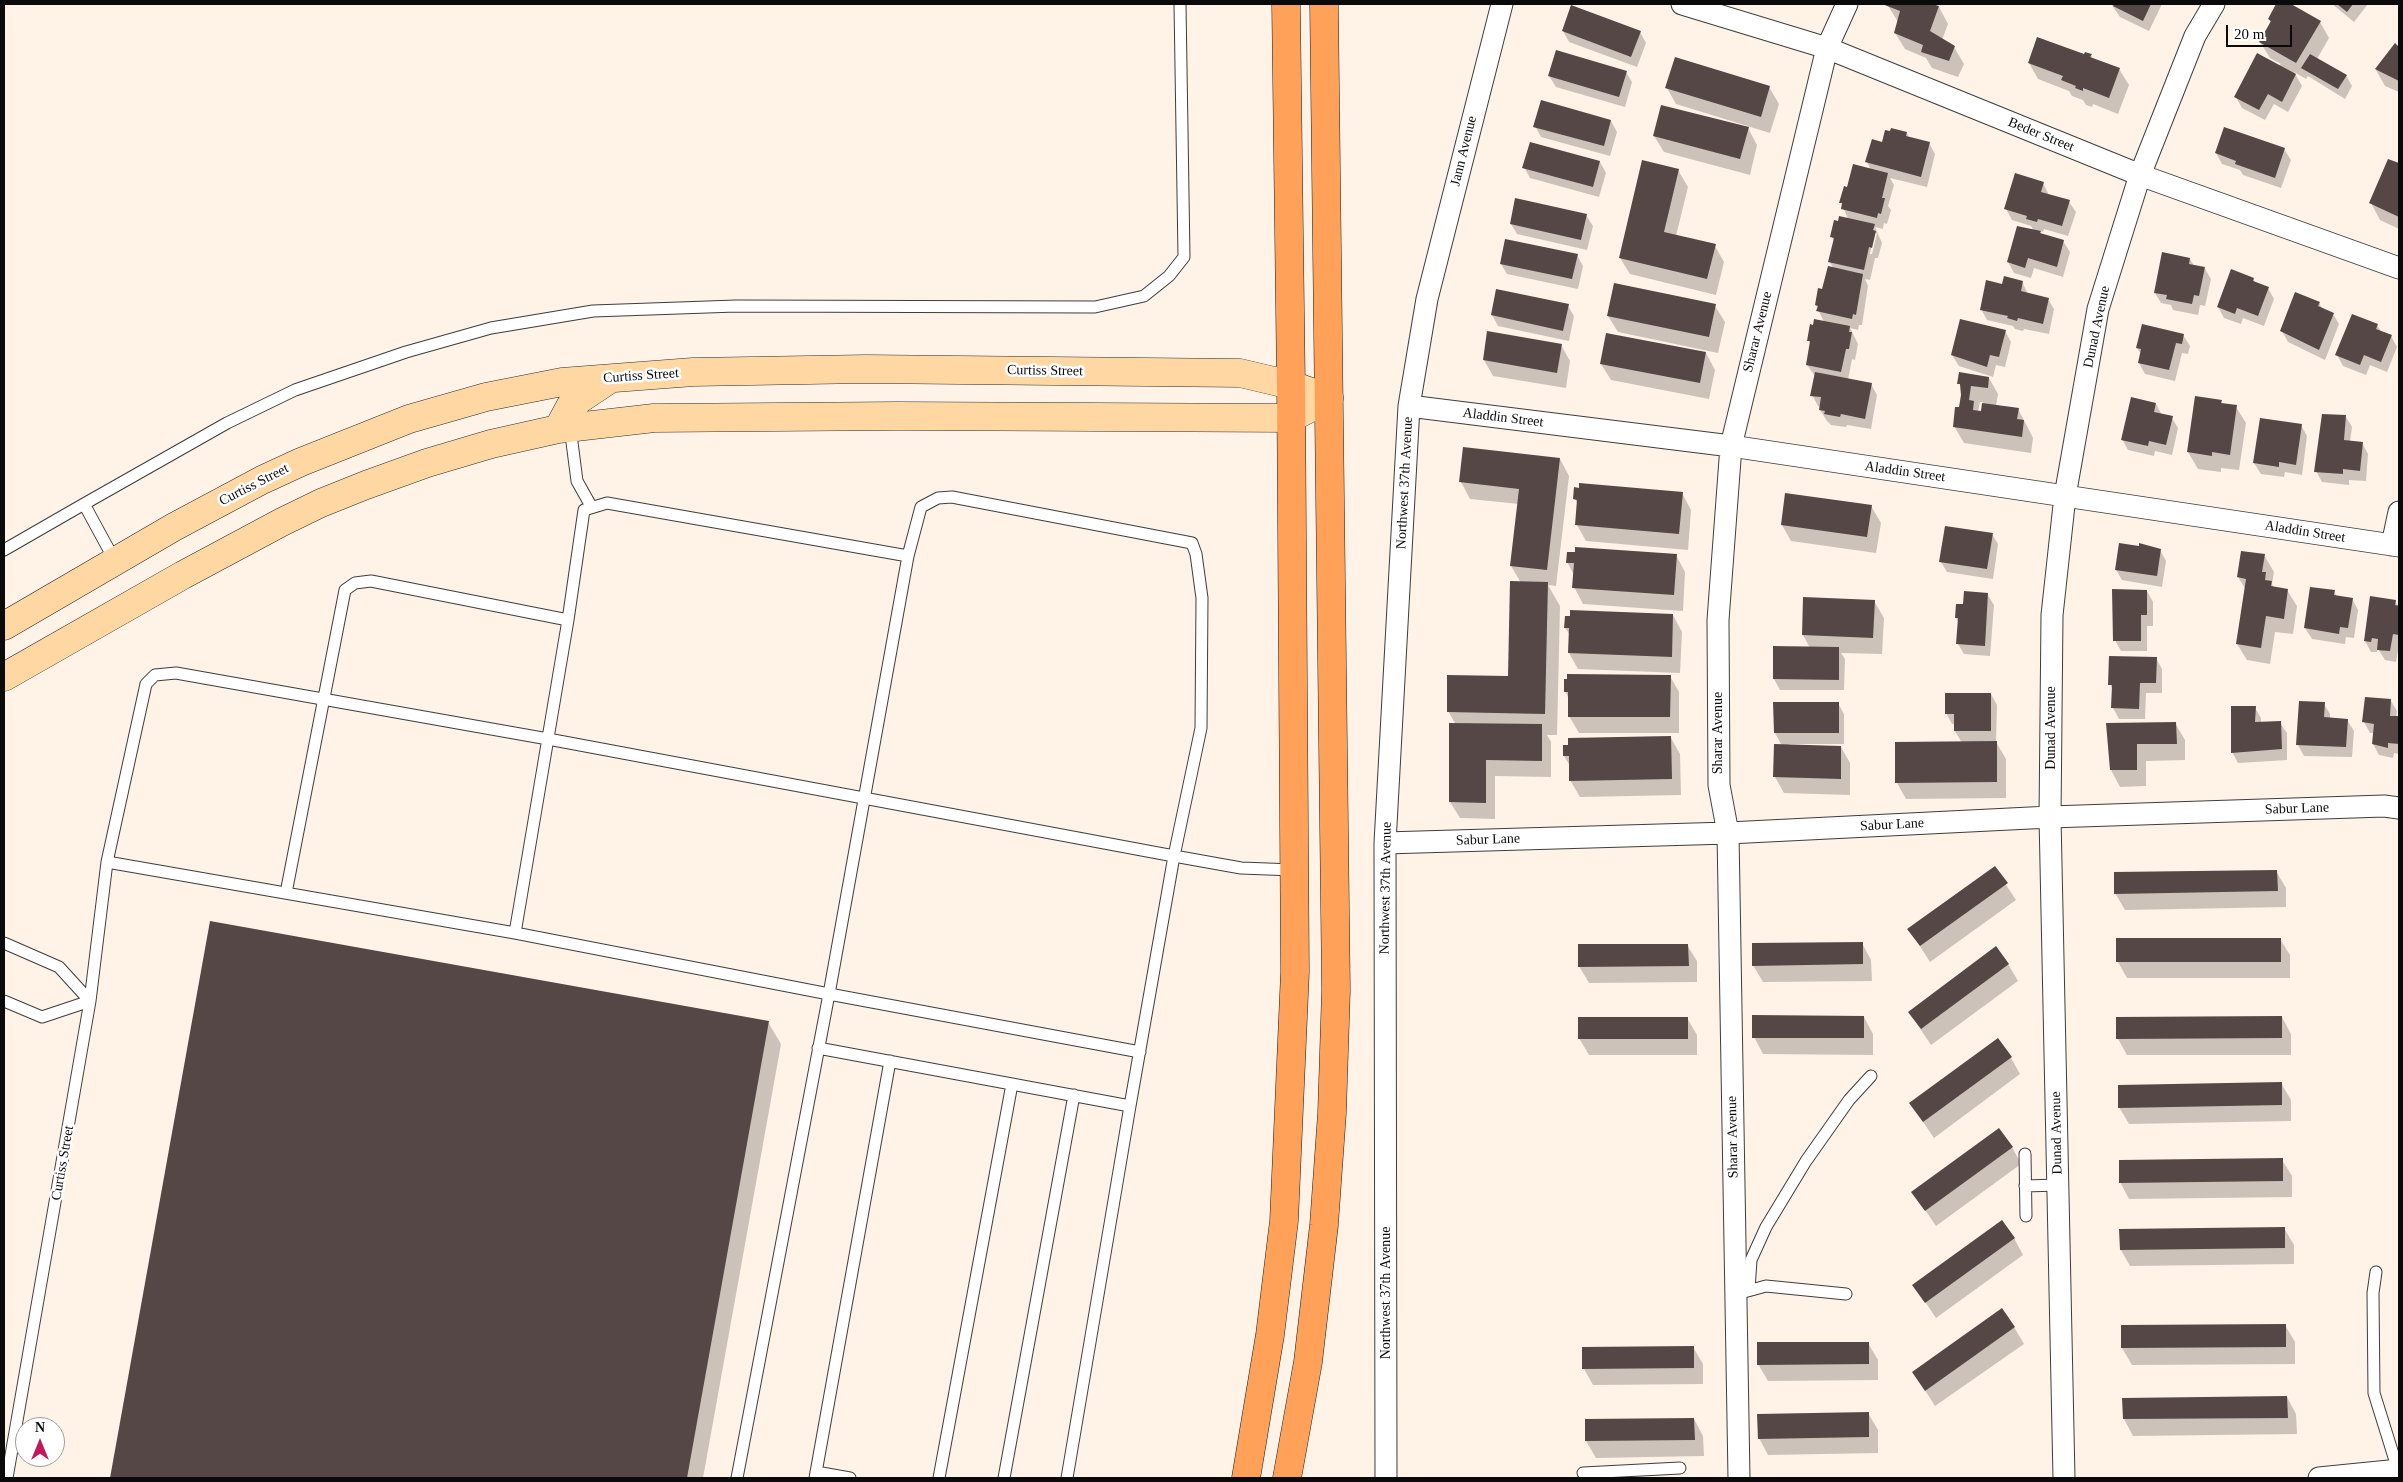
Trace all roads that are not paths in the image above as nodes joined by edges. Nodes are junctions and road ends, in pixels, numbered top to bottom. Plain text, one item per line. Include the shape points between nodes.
1 (1180, 4) edge
2 (1286, 4) edge
3 (1324, 4) edge
4 (1502, 4) edge
5 (1682, 4) edge
6 (1847, 4) edge
7 (2214, 4) edge
8 (1827, 48) junction
9 (2140, 175) junction
10 (2399, 268) edge
11 (1427, 299) joint
12 (613, 377) junction
13 (1291, 385) junction
14 (1329, 398) junction
15 (1409, 406) junction
16 (1291, 418) junction
17 (564, 428) junction
18 (1731, 446) junction
19 (2065, 496) junction
20 (84, 504) junction
21 (591, 506) junction
22 (2399, 512) edge
23 (2396, 545) edge
24 (4, 550) edge
25 (908, 556) junction
26 (115, 561) junction
27 (568, 620) junction
28 (4, 626) edge
29 (4, 677) edge
30 (324, 700) junction
31 (548, 739) junction
32 (864, 797) junction
33 (2399, 808) edge
34 (2050, 817) junction
35 (1728, 833) junction
36 (1385, 843) junction
37 (1174, 856) junction
38 (107, 862) junction
39 (1294, 870) junction
40 (286, 894) junction
41 (514, 933) junction
42 (4, 943) edge
43 (829, 994) junction
44 (4, 1001) edge
45 (90, 1002) junction
46 (818, 1048) junction
47 (1140, 1052) junction
48 (890, 1062) junction
49 (1871, 1076) dead end
50 (1012, 1084) junction
51 (1074, 1095) junction
52 (1130, 1106) junction
53 (2025, 1154) dead end
54 (2058, 1185) junction
55 (2025, 1186) junction
56 (2026, 1216) dead end
57 (2376, 1272) dead end
58 (1743, 1293) junction
59 (1846, 1294) dead end
60 (1680, 1468) dead end
61 (2399, 1471) edge
62 (1583, 1472) dead end
63 (1634, 1474) edge
64 (816, 1475) edge
65 (7, 1478) edge
66 (737, 1478) edge
67 (850, 1478) edge
68 (939, 1478) edge
69 (1004, 1478) edge
70 (1067, 1478) edge
71 (1246, 1478) edge
72 (1287, 1478) edge
73 (1386, 1478) edge
74 (1740, 1478) edge
75 (2064, 1478) edge
76 (2319, 1478) edge

1 - 20 lane via 1184,256 1169,276 1144,296 1095,307 736,306 593,311 491,328 406,352 295,390 228,423
2 - 13 main road
3 - 14 main road
4 - 11 street, Jann Avenue
5 - 8 street, Beder Street
6 - 8 street, Sharar Avenue
7 - 9 street, Dunad Avenue via 2195,36
8 - 9 street, Beder Street
8 - 18 street, Sharar Avenue
9 - 10 street, Beder Street
9 - 19 street, Dunad Avenue via 2098,309
11 - 15 street, Northwest 37th Avenue
12 - 13 street, Curtiss Street via 866,369 1240,373
12 - 17 street via 571,405
12 - 26 street, Curtiss Street via 562,382 486,397 409,419 262,480
13 - 14 street, Curtiss Street
13 - 16 main road
14 - 16 street
14 - 72 main road via 1336,990 1332,1113 1324,1226 1308,1362
15 - 18 street, Aladdin Street
15 - 36 street, Northwest 37th Avenue
16 - 17 street via 654,418
16 - 39 main road
17 - 21 lane via 577,480
17 - 29 street via 491,444 427,463 322,503 183,575
18 - 19 street, Aladdin Street
18 - 35 street, Sharar Avenue via 1718,620 1719,785
19 - 23 street, Aladdin Street
19 - 34 street, Dunad Avenue via 2052,615
20 - 24 lane
20 - 26 lane
21 - 25 lane via 606,503
21 - 27 lane via 584,510 581,518
22 - 23 street
25 - 32 lane
25 - 37 lane via 921,506 938,498 952,497 1192,544 1202,598 1200,728
26 - 28 street, Curtiss Street
27 - 30 lane via 372,581 355,583 345,590
27 - 31 lane
30 - 31 lane
30 - 38 lane, Curtiss Street via 176,674 155,675 146,684
30 - 40 lane
31 - 32 lane
31 - 41 lane
32 - 37 lane
32 - 43 lane
33 - 34 street, Sabur Lane
34 - 35 street, Sabur Lane
34 - 54 street, Dunad Avenue
35 - 36 street, Sabur Lane
35 - 58 street, Sharar Avenue
36 - 73 street, Northwest 37th Avenue
37 - 39 lane via 1241,868
37 - 47 lane
38 - 40 lane
38 - 45 lane, Curtiss Street
39 - 71 main road via 1294,982 1284,1221 1270,1334
40 - 41 lane
41 - 43 lane
42 - 45 lane via 59,967
43 - 46 lane
43 - 47 lane
44 - 45 lane via 42,1017
45 - 65 lane, Curtiss Street
46 - 48 lane
46 - 66 lane
47 - 52 lane
48 - 50 lane
48 - 64 lane
49 - 58 lane via 1849,1100 1806,1161 1766,1227 1751,1260
50 - 51 lane
50 - 68 lane
51 - 52 lane
51 - 69 lane
52 - 70 lane
53 - 55 lane
54 - 55 lane
54 - 75 street, Dunad Avenue
55 - 56 lane
57 - 61 lane via 2372,1293 2374,1394
58 - 59 lane via 1766,1286
58 - 74 street, Sharar Avenue
60 - 63 lane
61 - 76 street
62 - 63 lane
64 - 67 lane

